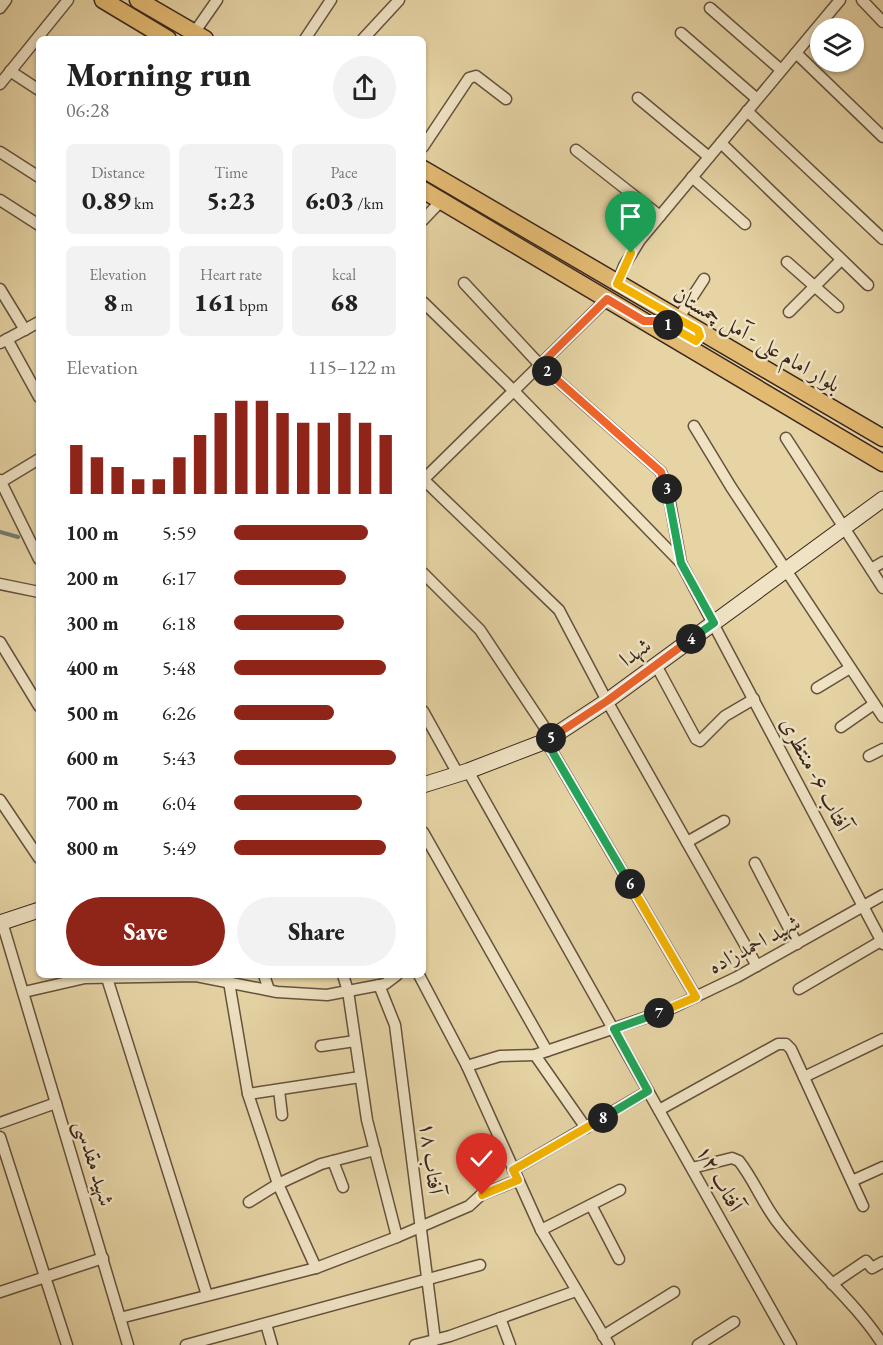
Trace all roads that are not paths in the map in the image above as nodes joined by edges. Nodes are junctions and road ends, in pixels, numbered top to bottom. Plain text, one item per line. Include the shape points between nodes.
1 (6, 0) edge
2 (68, 0) edge
3 (103, 0) edge
4 (138, 0) edge
5 (217, 0) edge
6 (331, 0) edge
7 (399, 0) edge
8 (840, 0) edge
9 (862, 0) edge
10 (0, 8) edge
11 (710, 8) dead end
12 (883, 22) edge
13 (681, 33) dead end
14 (39, 36) edge
15 (163, 36) edge
16 (200, 36) edge
17 (307, 36) edge
18 (366, 36) edge
19 (36, 39) edge
20 (796, 52) junction
21 (781, 70) junction
22 (10, 71) junction
23 (0, 84) edge
24 (36, 88) edge
25 (638, 98) dead end
26 (506, 99) dead end
27 (758, 99) junction
28 (747, 111) junction
29 (883, 137) edge
30 (426, 142) edge
31 (721, 143) junction
32 (576, 150) dead end
33 (0, 152) edge
34 (709, 157) junction
35 (426, 172) edge
36 (36, 175) edge
37 (692, 177) junction
38 (426, 192) edge
39 (0, 200) edge
40 (441, 201) junction
41 (660, 216) junction
42 (426, 217) edge
43 (505, 217) junction
44 (36, 223) edge
45 (745, 224) dead end
46 (497, 233) junction
47 (883, 239) edge
48 (841, 260) junction
49 (787, 262) dead end
50 (704, 279) dead end
51 (464, 283) dead end
52 (617, 284) junction
53 (868, 285) dead end
54 (815, 286) junction
55 (0, 289) edge
56 (607, 299) junction
57 (426, 305) edge
58 (838, 307) dead end
59 (789, 312) dead end
60 (678, 319) junction
61 (644, 321) junction
62 (36, 324) edge
63 (25, 330) junction
64 (698, 330) junction
65 (3, 341) edge
66 (714, 362) junction
67 (756, 364) junction
68 (540, 365) junction
69 (514, 391) junction
70 (36, 392) edge
71 (694, 426) dead end
72 (786, 438) dead end
73 (883, 438) edge
74 (36, 461) edge
75 (883, 463) edge
76 (426, 477) edge
77 (1, 481) edge
78 (426, 483) edge
79 (883, 500) edge
80 (843, 528) junction
81 (36, 553) edge
82 (883, 562) edge
83 (681, 563) junction
84 (871, 569) junction
85 (786, 570) junction
86 (426, 576) edge
87 (0, 584) edge
88 (883, 588) edge
89 (36, 591) edge
90 (714, 623) junction
91 (0, 642) edge
92 (656, 665) junction
93 (850, 668) junction
94 (817, 688) dead end
95 (754, 699) junction
96 (36, 701) edge
97 (607, 701) junction
98 (874, 704) junction
99 (426, 716) edge
100 (883, 717) edge
101 (841, 727) dead end
102 (549, 739) junction
103 (883, 749) edge
104 (869, 756) dead end
105 (463, 773) junction
106 (426, 785) edge
107 (0, 800) edge
108 (724, 821) dead end
109 (426, 837) edge
110 (687, 842) junction
111 (36, 854) edge
112 (755, 863) dead end
113 (883, 895) edge
114 (863, 907) junction
115 (36, 911) edge
116 (1, 922) edge
117 (882, 943) edge
118 (797, 944) junction
119 (757, 966) junction
120 (85, 978) edge
121 (107, 978) edge
122 (207, 978) edge
123 (265, 978) edge
124 (344, 978) edge
125 (393, 978) edge
126 (421, 978) edge
127 (229, 982) junction
128 (379, 985) junction
129 (799, 989) dead end
130 (269, 990) junction
131 (348, 991) junction
132 (24, 992) junction
133 (696, 997) junction
134 (614, 1029) junction
135 (883, 1039) edge
136 (355, 1041) junction
137 (321, 1046) dead end
138 (547, 1052) junction
139 (535, 1055) junction
140 (467, 1066) junction
141 (360, 1077) junction
142 (804, 1077) junction
143 (279, 1090) junction
144 (648, 1091) junction
145 (248, 1094) junction
146 (57, 1103) junction
147 (659, 1110) junction
148 (282, 1115) dead end
149 (0, 1122) edge
150 (586, 1128) junction
151 (0, 1137) edge
152 (375, 1150) junction
153 (333, 1161) junction
154 (883, 1167) edge
155 (692, 1168) junction
156 (515, 1175) junction
157 (852, 1181) junction
158 (278, 1184) junction
159 (343, 1187) dead end
160 (620, 1190) dead end
161 (249, 1202) dead end
162 (591, 1205) junction
163 (863, 1206) dead end
164 (421, 1227) junction
165 (541, 1230) junction
166 (397, 1237) junction
167 (103, 1258) junction
168 (619, 1258) dead end
169 (883, 1262) edge
170 (480, 1265) dead end
171 (316, 1268) junction
172 (45, 1277) junction
173 (428, 1280) junction
174 (832, 1284) junction
175 (576, 1291) junction
176 (0, 1292) edge
177 (674, 1292) dead end
178 (207, 1295) junction
179 (120, 1318) junction
180 (500, 1318) junction
181 (734, 1322) dead end
182 (266, 1324) junction
183 (435, 1340) junction
184 (606, 1340) edge
185 (67, 1345) edge
186 (128, 1345) edge
187 (186, 1345) edge
188 (272, 1345) edge
189 (416, 1345) edge
190 (510, 1345) edge
191 (698, 1345) edge
192 (791, 1345) edge
193 (883, 1345) edge

1 - 10 street
2 - 14 street
3 - 15 main road
4 - 16 main road
5 - 16 street
6 - 17 street
7 - 18 street
8 - 20 street
9 - 12 street
11 - 21 street
13 - 27 street
19 - 22 street
20 - 21 street
20 - 29 street
21 - 27 street
22 - 23 street
22 - 24 street
25 - 34 street
26 - 30 street via 476,76 469,78
27 - 28 street
28 - 31 street
28 - 47 street
31 - 34 street
31 - 48 street
32 - 41 street
33 - 36 street
34 - 37 street
35 - 43 main road, بلوار امام علی - آمل چمستان
37 - 41 street
37 - 45 street
38 - 40 main road
39 - 44 street
40 - 42 street
40 - 46 main road
41 - 52 street via 631,253
43 - 46 main road
43 - 52 main road, بلوار امام علی - آمل چمستان
46 - 56 main road
48 - 53 street
48 - 54 street
49 - 54 street
50 - 60 street
51 - 68 street
52 - 60 main road, بلوار امام علی - آمل چمستان
54 - 58 street
54 - 59 street
55 - 63 street
56 - 61 main road
56 - 68 street
57 - 69 street
60 - 64 main road, بلوار امام علی - آمل چمستان
61 - 64 main road via 661,321 696,341 700,336
61 - 66 main road
62 - 63 street
63 - 65 street
64 - 67 main road, بلوار امام علی - آمل چمستان
65 - 70 street
66 - 67 main road via 711,347 742,364
66 - 75 main road
67 - 73 main road, بلوار امام علی - آمل چمستان
68 - 69 street
68 - 83 street via 661,472
69 - 76 street
69 - 83 street
71 - 85 street
72 - 80 street
74 - 77 street
77 - 81 street
78 - 97 street via 559,610
79 - 80 main road, شهدا
80 - 84 street
80 - 85 main road, شهدا
82 - 84 street
83 - 90 street, آفتاب ۶- منتظری
84 - 88 street
85 - 90 main road, شهدا
85 - 93 street
86 - 102 street via 480,630
87 - 89 street
90 - 92 main road, شهدا
90 - 95 street, آفتاب ۶- منتظری
91 - 96 street
92 - 95 street via 699,741 725,716
92 - 97 main road, شهدا
93 - 94 street
93 - 98 street
95 - 114 street, آفتاب ۶- منتظری
97 - 102 main road, شهدا
97 - 110 street
98 - 100 street
98 - 101 street
99 - 105 street, آفتاب ۱۲
102 - 105 main road, شهدا
102 - 133 street
103 - 104 street
105 - 106 main road, شهدا
105 - 134 street, آفتاب ۱۲
107 - 111 street
108 - 110 street
109 - 138 street
110 - 119 street
112 - 118 street
113 - 114 street, شهید احمدزاده
114 - 117 street, آفتاب ۶- منتظری
114 - 118 street, شهید احمدزاده
115 - 116 main road
116 - 132 street, شهید مقدسی
117 - 129 street
118 - 119 street, شهید احمدزاده
119 - 133 street, شهید احمدزاده
120 - 132 street
121 - 178 street
122 - 127 street
123 - 130 street
124 - 131 street
125 - 128 street
126 - 140 street
127 - 130 street
127 - 145 street
128 - 131 street
128 - 164 street, آفتاب ۱۸ via 395,1025
130 - 131 street via 327,995
131 - 136 street
132 - 146 street, شهید مقدسی
133 - 134 street, شهید احمدزاده
134 - 138 street, شهید احمدزاده
134 - 144 street, آفتاب ۱۲
135 - 142 street
136 - 137 street
136 - 141 street
138 - 139 street, شهید احمدزاده
139 - 140 street, شهید احمدزاده via 500,1056
139 - 150 street
140 - 156 street
141 - 143 street
141 - 152 street
142 - 147 street via 791,1049 778,1044
142 - 157 street
143 - 145 street
143 - 148 street
144 - 147 street, آفتاب ۱۲
144 - 150 street
145 - 158 street
146 - 149 street
146 - 167 street, شهید مقدسی
147 - 155 street, آفتاب ۱۲
150 - 156 street
151 - 172 street
152 - 153 street
152 - 166 street
153 - 158 street
153 - 159 street
154 - 157 street
155 - 174 street via 732,1158 739,1161 778,1224
155 - 192 street, آفتاب ۱۲
156 - 164 street via 469,1206
156 - 165 street
157 - 163 street
158 - 161 street
158 - 171 street
160 - 162 street
162 - 165 street
162 - 168 street
164 - 166 street
164 - 173 street, آفتاب ۱۸
165 - 175 street
166 - 171 street
167 - 172 street
167 - 179 street, شهید مقدسی
169 - 174 street via 872,1268 866,1261
170 - 173 street
171 - 178 street
172 - 176 street
172 - 185 street
173 - 182 street
173 - 183 street, آفتاب ۱۸
174 - 193 street via 865,1318
175 - 180 street
175 - 184 street
177 - 184 street
178 - 179 street
179 - 186 street, شهید مقدسی
180 - 183 street
180 - 190 street
181 - 191 street
182 - 187 street
182 - 188 street
183 - 189 street

